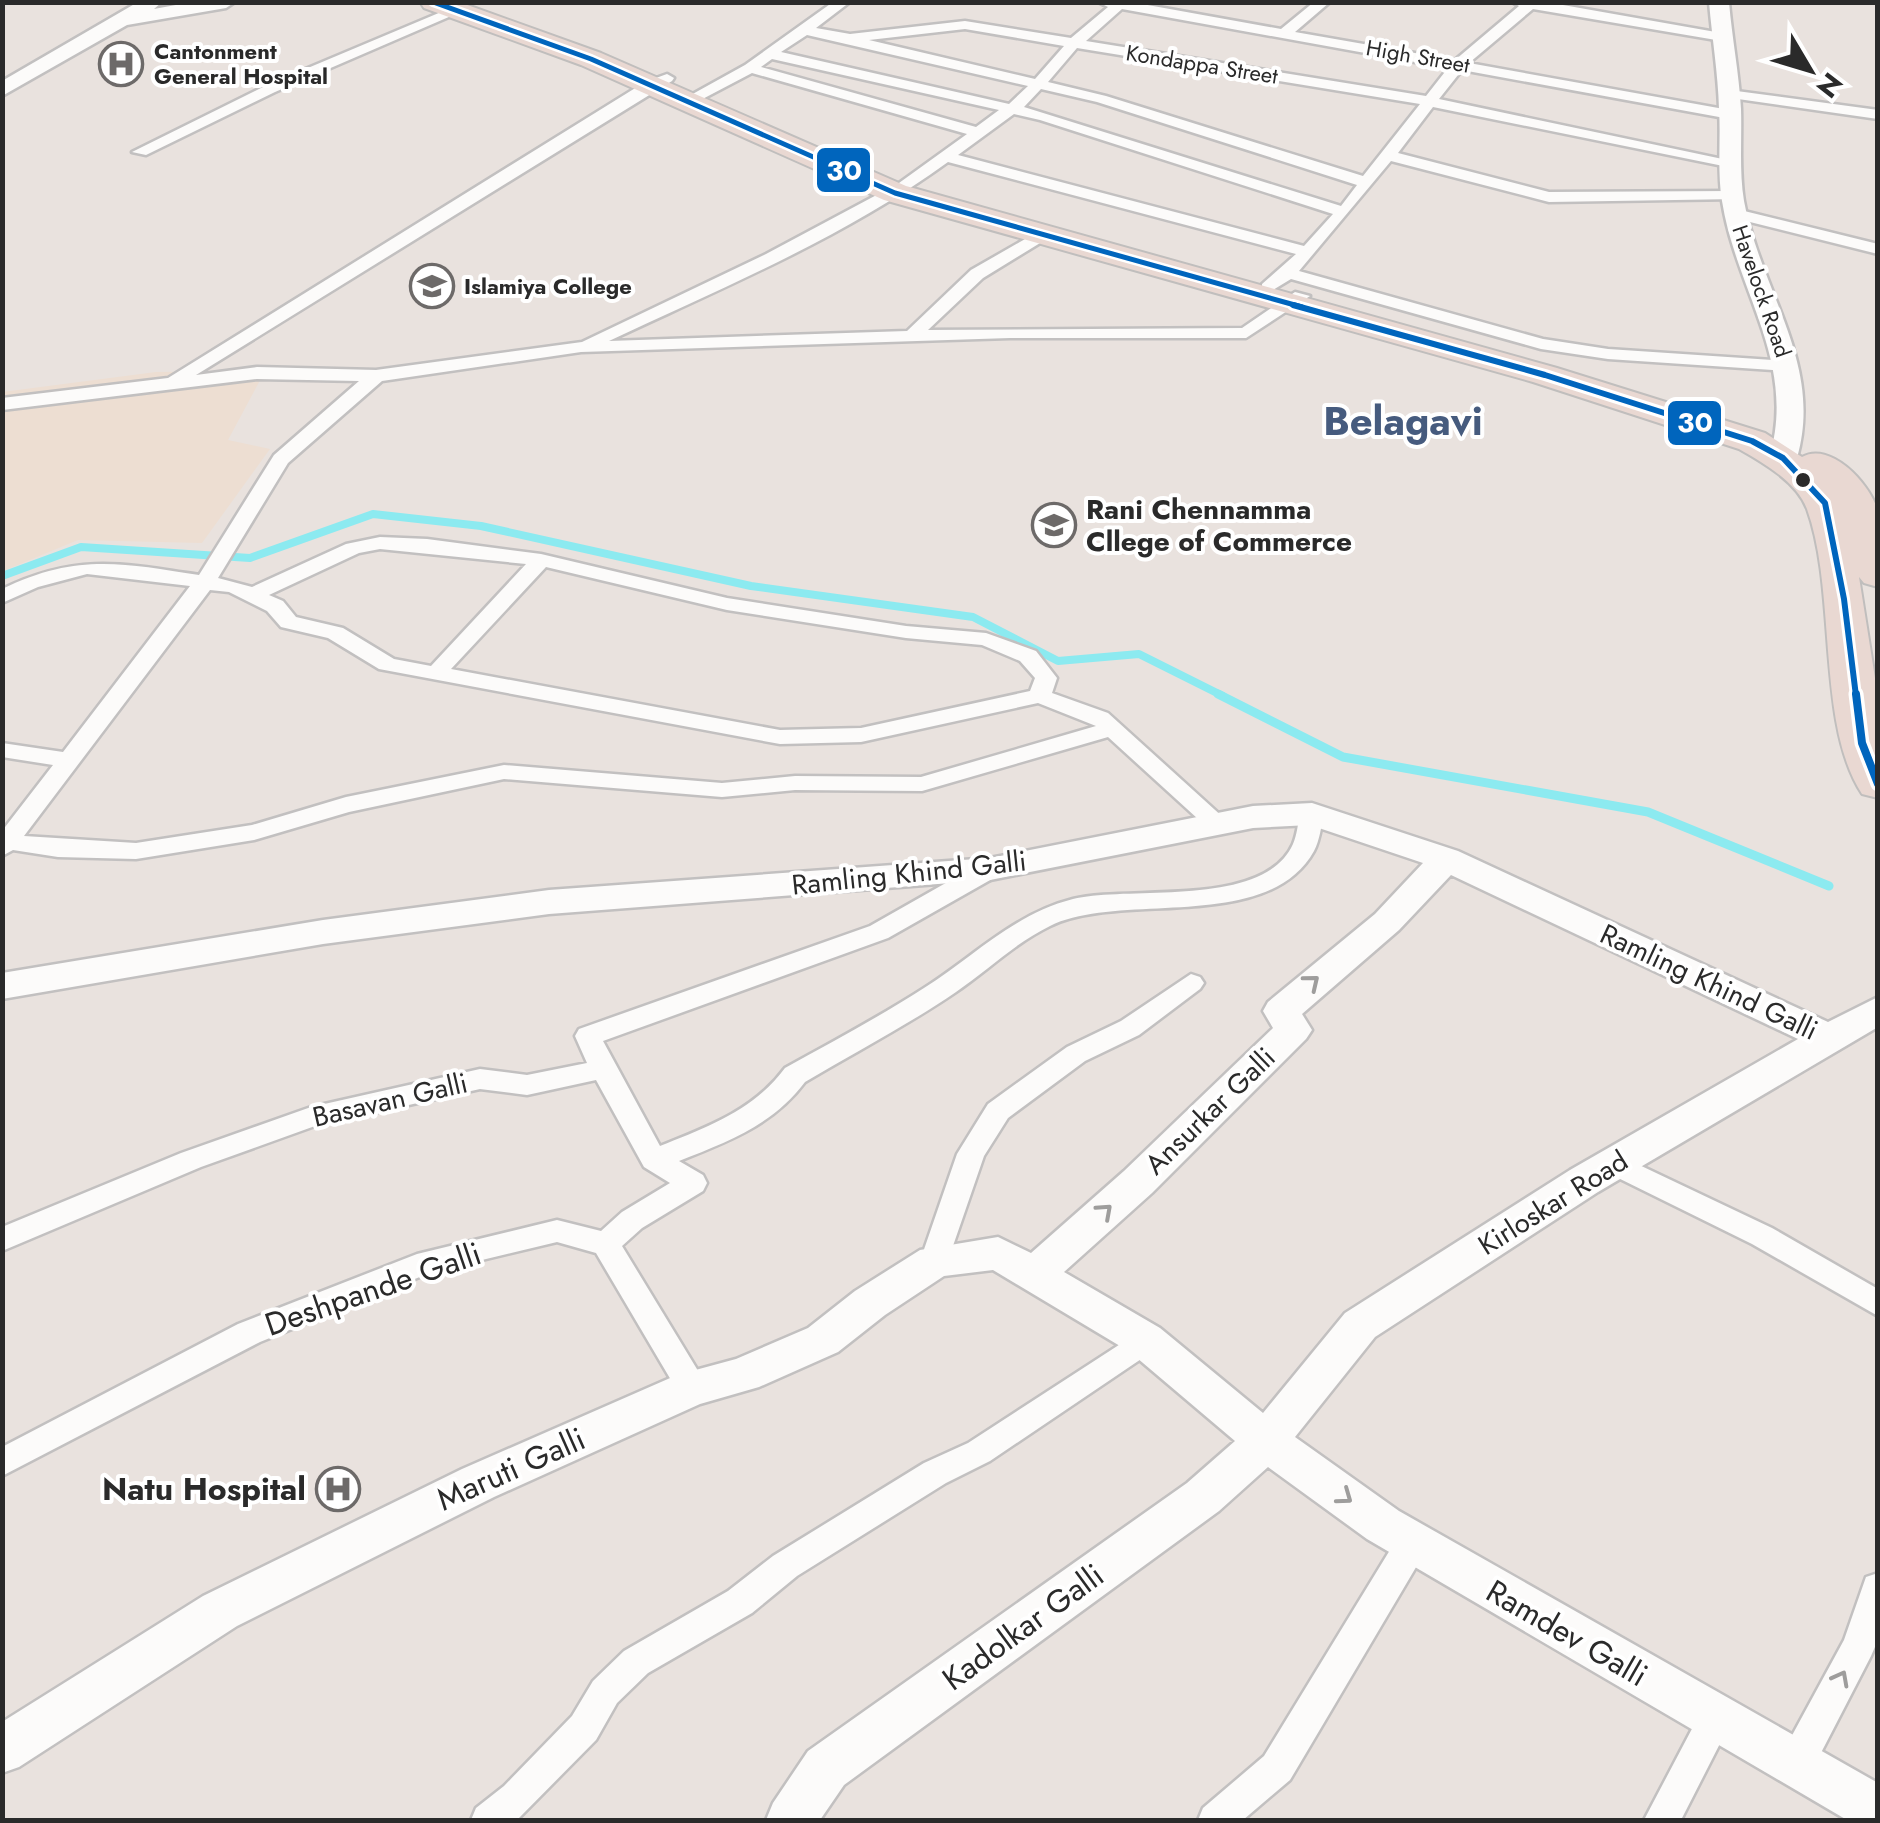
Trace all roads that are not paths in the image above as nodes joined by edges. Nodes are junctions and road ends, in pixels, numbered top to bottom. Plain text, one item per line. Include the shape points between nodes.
1 (152, 2) edge
2 (226, 2) edge
3 (843, 2) edge
4 (1323, 2) edge
5 (1718, 2) edge
6 (1115, 3) edge
7 (1527, 3) edge
8 (454, 5) edge
9 (127, 12) edge
10 (804, 30) junction
11 (92, 32) junction
12 (1285, 33) junction
13 (1722, 37) junction
14 (850, 38) junction
15 (1073, 44) junction
16 (769, 54) junction
17 (1459, 64) junction
18 (750, 68) junction
19 (2, 76) edge
20 (1042, 83) junction
21 (676, 89) junction
22 (2, 90) edge
23 (1427, 101) junction
24 (1730, 104) junction
25 (1012, 108) junction
26 (1878, 115) edge
27 (978, 132) junction
28 (140, 152) dead end
29 (943, 156) junction
30 (1390, 156) junction
31 (1732, 166) junction
32 (1368, 184) junction
33 (900, 190) junction
34 (1734, 205) junction
35 (1344, 212) junction
36 (1039, 236) junction
37 (1878, 249) edge
38 (1304, 251) junction
39 (1287, 291) junction
40 (911, 338) junction
41 (581, 347) junction
42 (1787, 366) junction
43 (376, 376) junction
44 (166, 385) junction
45 (2, 404) edge
46 (1787, 450) junction
47 (542, 560) junction
48 (210, 575) junction
49 (1878, 575) edge
50 (255, 594) junction
51 (2, 597) edge
52 (435, 674) junction
53 (1040, 696) junction
54 (1112, 729) junction
55 (2, 750) edge
56 (68, 760) junction
57 (1878, 784) edge
58 (1312, 814) junction
59 (1218, 824) junction
60 (4, 843) edge
61 (1446, 860) junction
62 (990, 869) junction
63 (1191, 983) dead end
64 (2, 986) edge
65 (1878, 1010) edge
66 (1830, 1038) junction
67 (603, 1069) junction
68 (654, 1160) junction
69 (1614, 1164) junction
70 (2, 1240) edge
71 (606, 1244) junction
72 (935, 1260) junction
73 (1032, 1276) junction
74 (1878, 1304) edge
75 (1145, 1340) junction
76 (692, 1388) junction
77 (1266, 1441) junction
78 (2, 1463) edge
79 (1412, 1542) junction
80 (1878, 1588) edge
81 (1716, 1718) junction
82 (2, 1750) edge
83 (1796, 1764) junction
84 (1878, 1811) edge
85 (489, 1820) edge
86 (791, 1820) edge
87 (1216, 1820) edge
88 (1662, 1820) edge

1 - 9 street
2 - 9 street
3 - 10 street
4 - 12 street
5 - 13 street, Havelock Road
6 - 12 street, High Street
6 - 15 street
7 - 13 street
7 - 17 street
8 - 21 highway
8 - 28 street
9 - 11 street
10 - 14 street, Kondappa Street
10 - 16 street
11 - 19 street
11 - 22 street
12 - 17 street, High Street
13 - 24 street, Havelock Road
14 - 15 street, Kondappa Street via 964,25
14 - 20 street
15 - 20 street
15 - 23 street, Kondappa Street
16 - 18 street
16 - 25 street
17 - 23 street
17 - 24 street, High Street
18 - 21 street
18 - 27 street
20 - 25 street
20 - 32 street
21 - 33 highway
21 - 44 street
23 - 30 street
23 - 31 street, Kondappa Street
24 - 26 street, High Street
24 - 31 street, Havelock Road
25 - 27 street
25 - 35 street
27 - 29 street
29 - 33 street
29 - 38 street
30 - 32 street
30 - 34 street via 1549,197
31 - 34 street, Havelock Road
32 - 35 street
33 - 36 highway
33 - 39 highway
33 - 41 street
34 - 37 street
34 - 42 street, Havelock Road
35 - 38 street
36 - 39 highway
36 - 40 street via 978,274
38 - 39 street
39 - 40 street via 1246,333
39 - 42 street via 1541,344
39 - 46 highway
40 - 41 street
41 - 43 street
42 - 46 street, Havelock Road via 1794,417
43 - 44 street via 256,373
43 - 48 street via 281,459
44 - 45 street
46 - 49 highway via 1831,473 1866,518
46 - 57 highway via 1824,503 1862,743
47 - 50 street via 380,542
47 - 52 street
47 - 53 street via 727,604 986,639 1028,656 1046,678
48 - 50 street
48 - 51 street via 87,568
48 - 56 street
50 - 52 street via 288,622 335,633 387,664
52 - 53 street via 780,737 861,734
53 - 54 street
54 - 59 street
54 - 60 street via 922,784 722,790 504,772 346,804 254,832 136,850
55 - 56 street
56 - 60 street
58 - 59 street, Ramling Khind Galli
58 - 61 street, Ramling Khind Galli
58 - 68 street via 1303,849 1272,881 1239,893 1054,912 998,943 949,984 795,1075 783,1095 748,1119
59 - 62 street, Ramling Khind Galli
61 - 66 street, Ramling Khind Galli
73 -> 61 street, Ansurkar Galli via 1292,1030 1281,1011 1387,922
62 - 64 street, Ramling Khind Galli via 549,902
62 - 67 street via 880,932 588,1036
63 - 72 street via 998,1111 971,1154
65 - 66 street, Kirloskar Road
66 - 69 street, Kirloskar Road
67 - 68 street
67 - 70 street, Basavan Galli via 527,1085 480,1080 311,1117
68 - 71 street via 693,1184
69 - 74 street via 1762,1236
69 - 77 street, Kirloskar Road via 1360,1325
71 - 76 street
71 - 78 street, Deshpande Galli via 557,1231 427,1262 249,1333
72 - 73 street, Maruti Galli via 998,1253
72 - 76 street, Maruti Galli via 823,1340
73 - 75 street, Maruti Galli
75 - 77 street, Ramdev Galli
75 - 85 street via 979,1452 636,1662 605,1692 584,1728
76 - 82 street, Maruti Galli via 478,1483 220,1611
77 -> 79 street, Ramdev Galli
77 - 86 street, Kadolkar Galli via 1203,1496 826,1768
79 - 81 street, Ramdev Galli
79 - 87 street via 1277,1768
83 -> 80 street via 1859,1645
81 - 83 street, Ramdev Galli
81 - 88 street
83 - 84 street, Ramdev Galli

